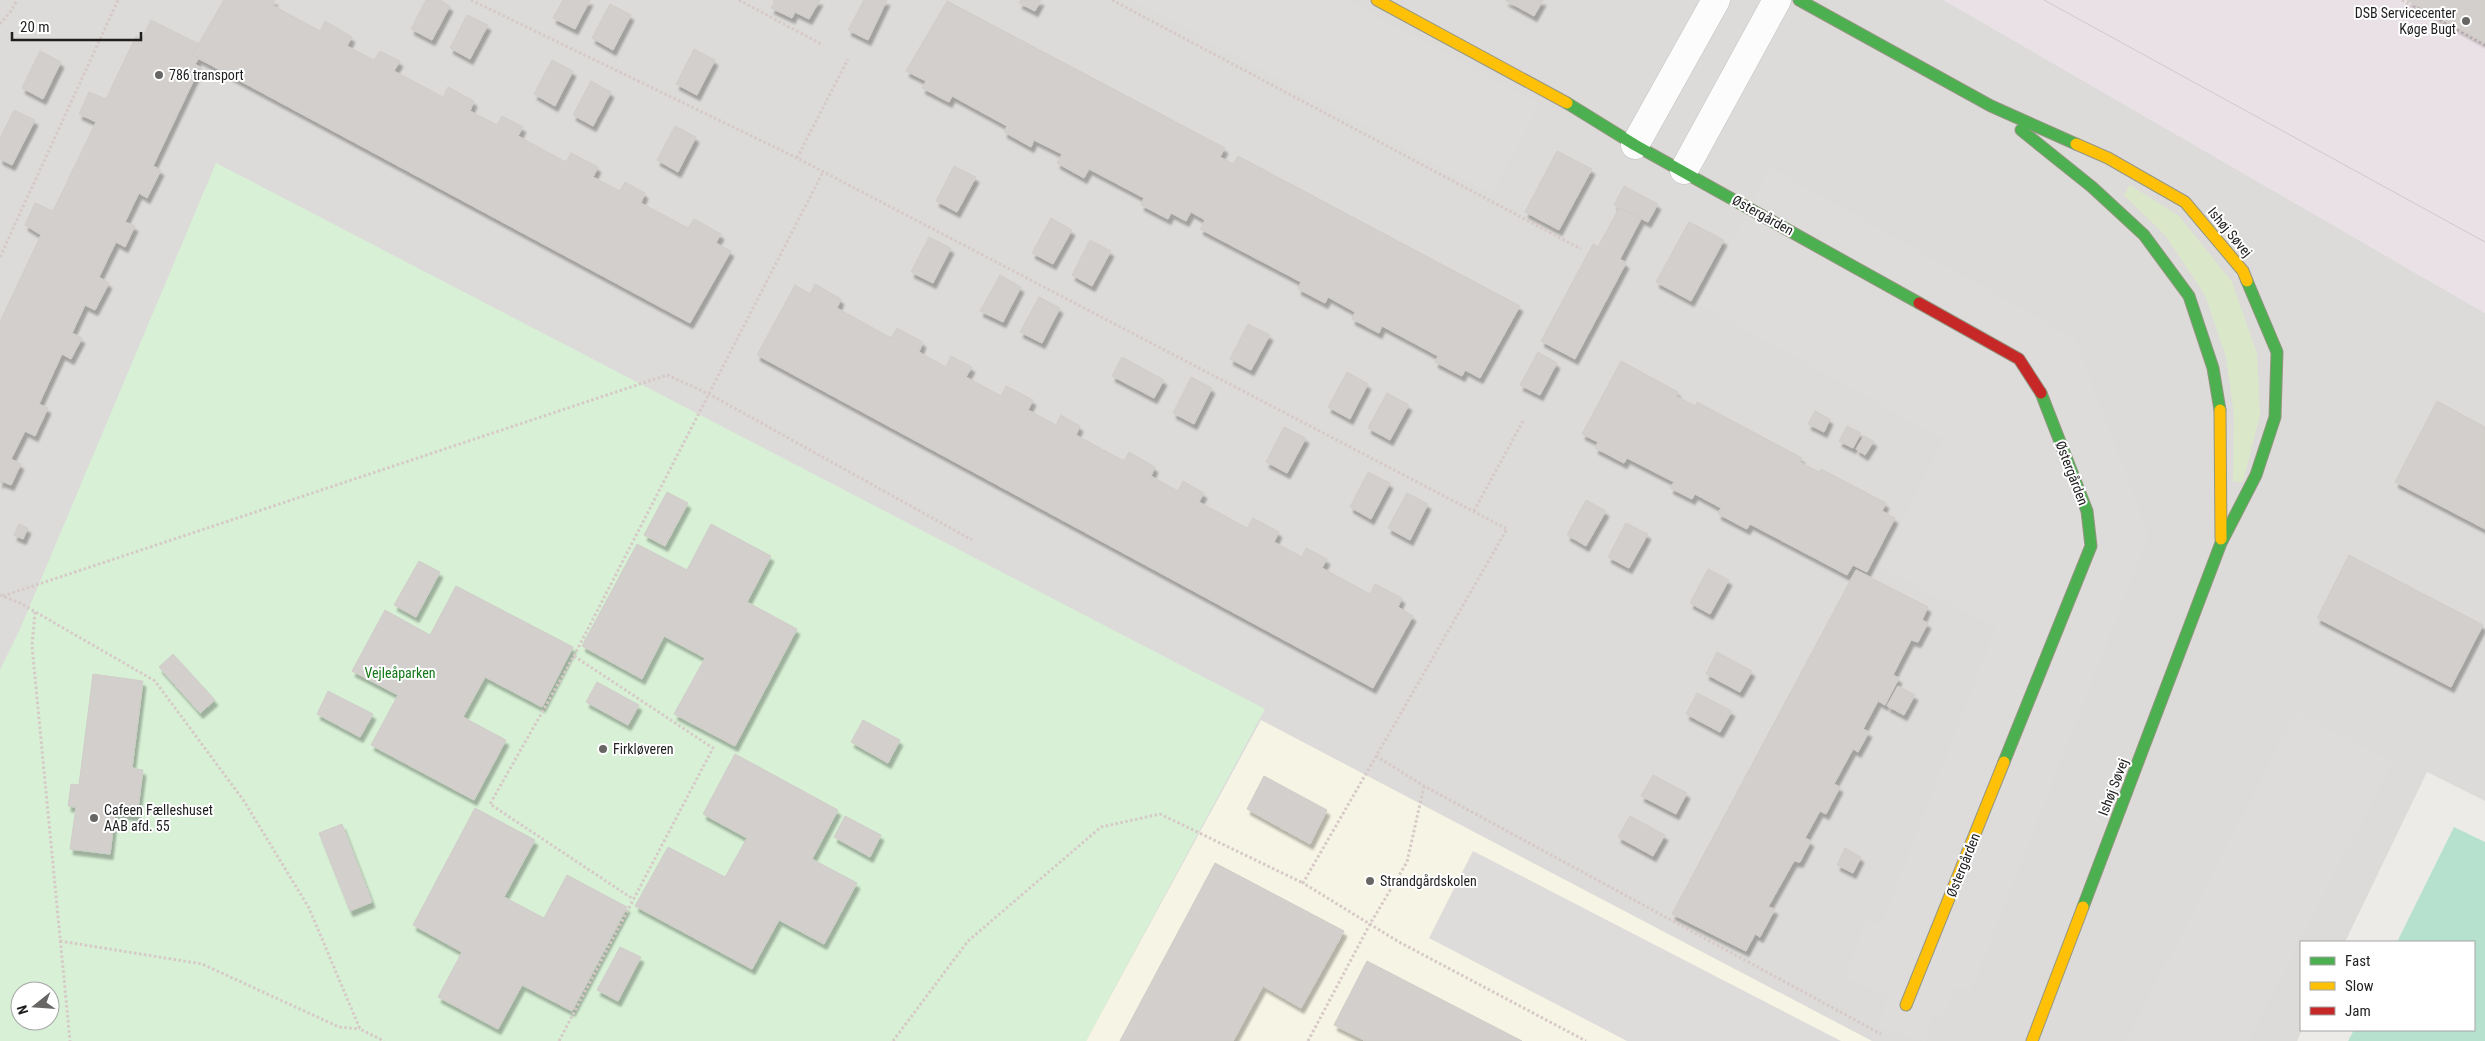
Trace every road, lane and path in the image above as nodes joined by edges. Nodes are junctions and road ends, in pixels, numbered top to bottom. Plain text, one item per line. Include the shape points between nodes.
1 (16, 0) edge
2 (118, 0) edge
3 (471, 0) edge
4 (738, 0) edge
5 (1112, 0) edge
6 (1377, 0) edge
7 (1716, 0) edge
8 (1777, 0) edge
9 (1799, 0) edge
10 (2402, 0) edge
11 (0, 24) edge
12 (823, 45) dead end
13 (2485, 45) edge
14 (848, 59) dead end
15 (1991, 106) junction
16 (1635, 145) junction
17 (797, 158) junction
18 (1684, 170) junction
19 (823, 172) junction
20 (1581, 249) dead end
21 (0, 257) edge
22 (709, 394) junction
23 (1523, 420) dead end
24 (1474, 512) junction
25 (972, 540) dead end
26 (2221, 544) junction
27 (1, 595) edge
28 (35, 612) junction
29 (574, 656) junction
30 (1376, 756) junction
31 (1424, 786) junction
32 (1303, 883) junction
33 (633, 899) junction
34 (1370, 924) junction
35 (60, 941) junction
36 (1906, 1005) dead end
37 (360, 1029) junction
38 (1886, 1036) dead end
39 (70, 1041) edge
40 (384, 1041) edge
41 (559, 1041) edge
42 (893, 1041) edge
43 (1308, 1041) edge
44 (1586, 1041) edge
45 (2032, 1041) edge

1 - 11 path
2 - 21 path
3 - 17 path
4 - 12 path
5 - 20 path
6 - 16 street, Østergården via 1557,97
7 - 16 street
8 - 18 street
9 - 15 street, Ishøj Søvej
10 - 13 path
14 - 17 path
15 - 26 street, Ishøj Søvej via 2092,187 2144,235 2189,296 2212,368 2221,417
15 - 26 street, Ishøj Søvej via 2108,158 2185,202 2243,271 2278,352 2275,417 2256,475
16 - 18 street, Østergården
17 - 19 path
18 - 36 street, Østergården via 2019,359 2043,396 2087,511 2091,546
19 - 22 path
19 - 24 path
22 - 25 path
22 - 27 path via 667,375
22 - 29 path
23 - 24 path
24 - 30 path via 1507,529
26 - 45 street, Ishøj Søvej
27 - 28 path
28 - 35 path via 32,646
28 - 37 path via 155,681 244,801 309,908
29 - 33 path via 713,748
29 - 33 path via 490,804
30 - 31 path
30 - 32 path
31 - 34 path via 1407,862
31 - 38 path
32 - 34 path
32 - 42 path via 1160,814 1101,827 968,942
33 - 41 path
34 - 43 path
34 - 44 path
35 - 37 path via 202,964 339,1027
35 - 39 path
37 - 40 path

